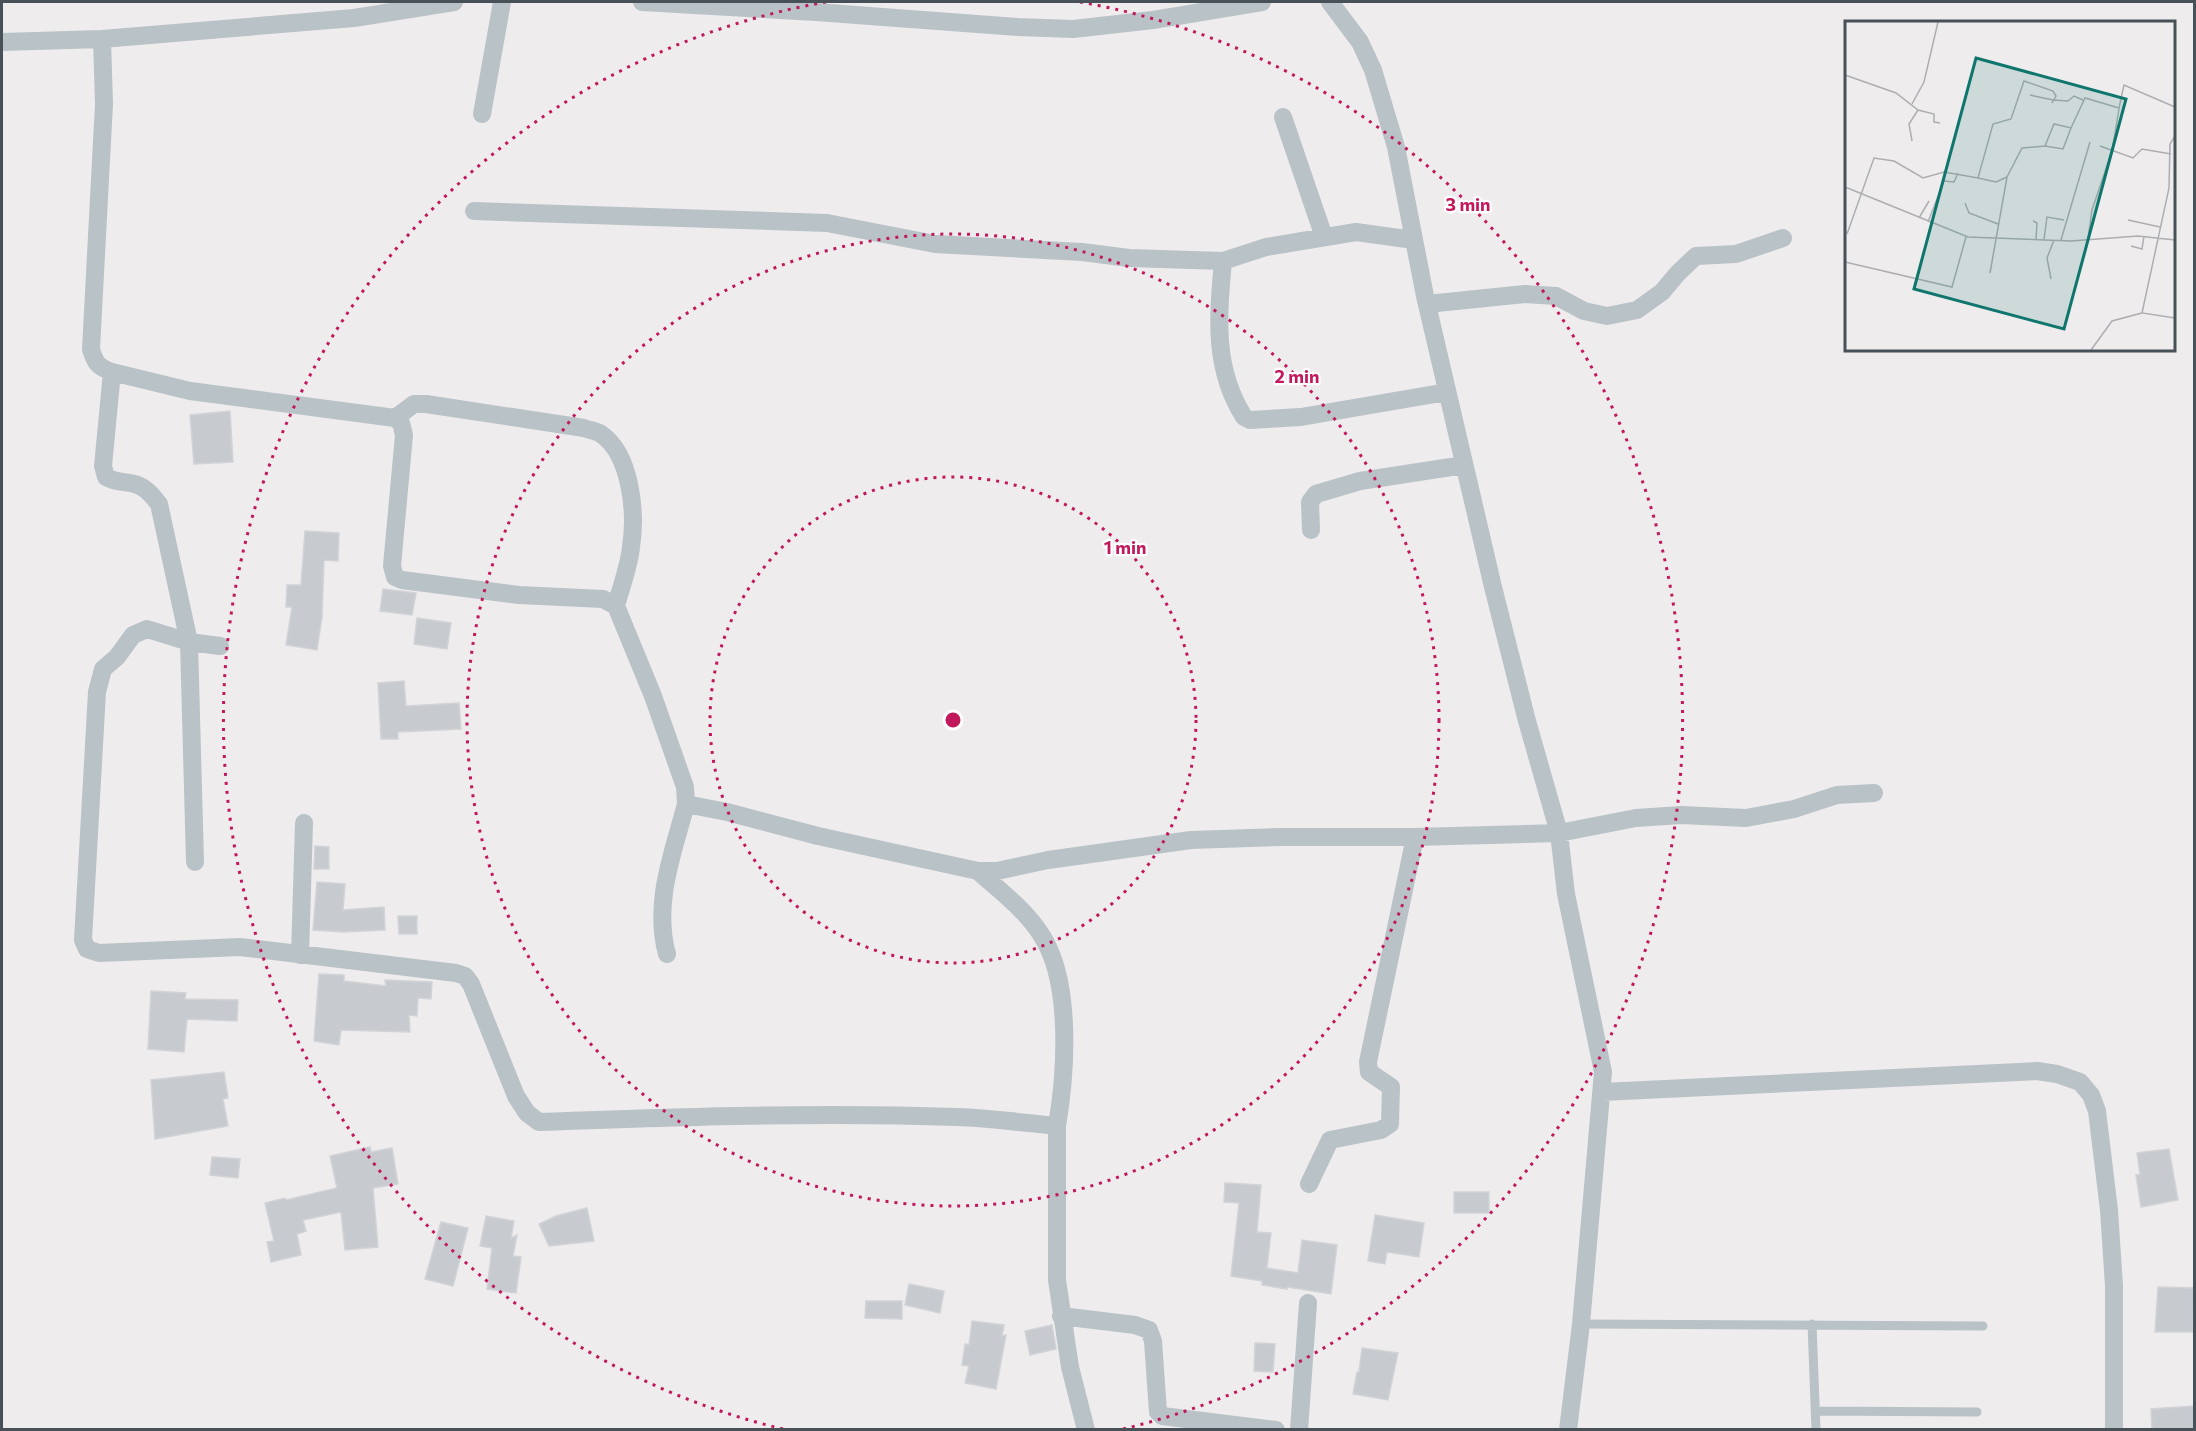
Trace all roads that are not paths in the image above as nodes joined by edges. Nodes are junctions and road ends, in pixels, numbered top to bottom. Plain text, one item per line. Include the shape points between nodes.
1 (453, 2) edge
2 (502, 2) edge
3 (642, 2) edge
4 (1262, 2) edge
5 (1330, 2) edge
6 (102, 39) junction
7 (2, 42) edge
8 (482, 114) dead end
9 (1283, 117) dead end
10 (474, 211) dead end
11 (1324, 237) junction
12 (1783, 238) dead end
13 (1414, 240) junction
14 (1223, 261) junction
15 (1427, 304) junction
16 (112, 372) junction
17 (1447, 392) junction
18 (395, 418) junction
19 (1464, 465) junction
20 (1311, 530) dead end
21 (616, 606) junction
22 (189, 642) junction
23 (220, 646) dead end
24 (1874, 793) dead end
25 (686, 804) junction
26 (304, 823) dead end
27 (1559, 833) junction
28 (1415, 837) junction
29 (195, 862) dead end
30 (978, 871) junction
31 (667, 954) dead end
32 (300, 955) junction
33 (1602, 1092) junction
34 (1057, 1126) junction
35 (1309, 1184) dead end
36 (1308, 1303) dead end
37 (1061, 1316) junction
38 (1581, 1324) junction
39 (1812, 1324) junction
40 (1983, 1326) dead end
41 (1816, 1411) junction
42 (1977, 1412) dead end
43 (1086, 1430) edge
44 (1276, 1430) edge
45 (1299, 1430) edge
46 (1568, 1430) edge
47 (1816, 1430) edge
48 (2114, 1430) edge

1 - 6 street via 354,18
2 - 8 street
3 - 4 street via 1073,29
5 - 13 street via 1360,42 1373,70 1396,147
6 - 7 street
6 - 16 street via 104,104 91,349 94,362
9 - 11 street
10 - 14 street via 827,223 934,244
11 - 13 street via 1356,232
11 - 14 street via 1266,247
12 - 15 street via 1736,254 1696,256 1662,292 1637,310 1608,316 1584,311 1556,296 1525,294
13 - 15 street
14 - 17 street via 1222,366 1244,417 1301,417
15 - 17 street
16 - 18 street via 190,391
16 - 22 street via 103,466 106,477 139,486 159,504
17 - 19 street
18 - 21 street via 404,435 392,566 395,577 519,595 603,599
18 - 21 street via 414,404 426,404 584,428 601,434 616,451 627,475 634,514 631,549
19 - 20 street via 1360,481 1316,494 1311,502
19 - 27 street
21 - 25 street via 682,777
22 - 23 street
22 - 29 street
22 - 32 street via 147,629 133,636 102,669 97,692 83,940 87,949 99,953 240,947
24 - 27 street via 1837,795 1794,809 1746,818 1636,818
25 - 30 street
25 - 31 street via 663,897 662,937
26 - 32 street
27 - 28 street
27 - 33 street via 1566,894 1603,1072
28 - 30 street via 1191,840
28 - 35 street via 1368,1062 1369,1072 1391,1087 1390,1124 1381,1130 1330,1140
30 - 34 street via 1015,904 1042,936 1051,954 1064,1020 1063,1091
32 - 34 street via 465,976 516,1096 527,1113 539,1122 696,1116 959,1117
33 - 38 street
33 - 48 street via 2037,1071 2080,1082 2097,1111 2108,1199 2114,1286
34 - 37 street
36 - 45 street
37 - 43 street
37 - 44 street via 1149,1330 1154,1341 1158,1412 1162,1416
38 - 39 lane
38 - 46 street
39 - 40 lane
39 - 41 lane
41 - 42 lane
41 - 47 lane

